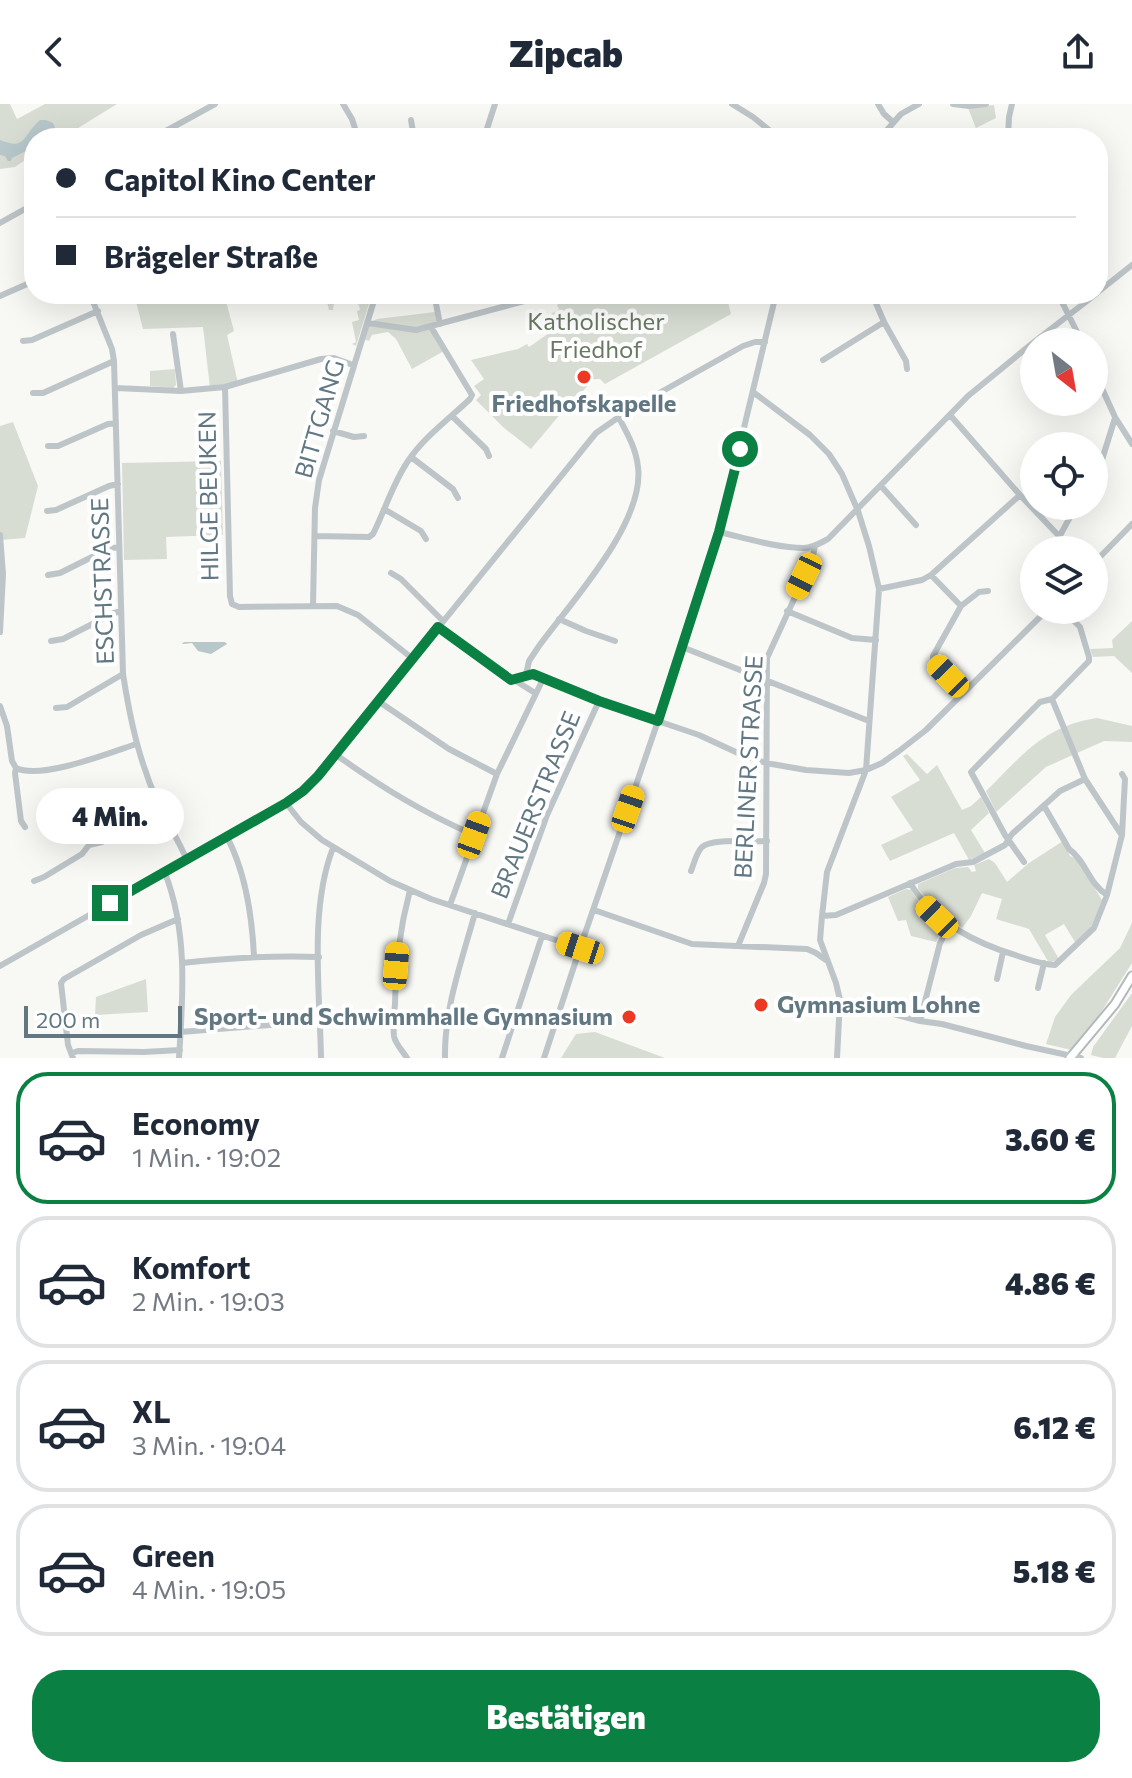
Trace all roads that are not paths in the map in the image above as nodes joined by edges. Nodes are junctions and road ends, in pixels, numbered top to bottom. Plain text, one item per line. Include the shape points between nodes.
1 (215, 104) edge
2 (343, 104) edge
3 (495, 104) edge
4 (732, 104) edge
5 (878, 104) edge
6 (919, 104) edge
7 (953, 104) edge
8 (986, 104) edge
9 (1012, 104) edge
10 (411, 120) dead end
11 (893, 122) junction
12 (171, 128) edge
13 (355, 128) edge
14 (412, 128) edge
15 (487, 128) edge
16 (767, 128) edge
17 (888, 128) edge
18 (1009, 128) edge
19 (24, 210) edge
20 (0, 223) edge
21 (1132, 265) edge
22 (1108, 284) edge
23 (24, 285) edge
24 (0, 296) edge
25 (95, 304) edge
26 (373, 304) edge
27 (436, 304) edge
28 (514, 304) edge
29 (774, 304) edge
30 (876, 304) edge
31 (1063, 304) edge
32 (1082, 304) edge
33 (98, 311) junction
34 (1068, 314) junction
35 (884, 322) junction
36 (368, 323) junction
37 (440, 324) junction
38 (431, 327) junction
39 (1051, 328) edge
40 (1075, 328) edge
41 (173, 334) dead end
42 (23, 341) dead end
43 (765, 342) junction
44 (1020, 353) edge
45 (823, 360) dead end
46 (114, 361) junction
47 (353, 365) junction
48 (907, 369) dead end
49 (225, 387) junction
50 (116, 388) junction
51 (181, 391) junction
52 (753, 392) junction
53 (33, 393) dead end
54 (1108, 402) edge
55 (950, 415) junction
56 (452, 416) junction
57 (618, 416) junction
58 (1115, 417) junction
59 (116, 423) junction
60 (333, 431) junction
61 (364, 436) dead end
62 (1108, 440) edge
63 (1132, 444) edge
64 (48, 446) dead end
65 (489, 456) dead end
66 (411, 457) junction
67 (118, 484) junction
68 (881, 486) junction
69 (1020, 495) joint
70 (458, 498) dead end
71 (384, 509) junction
72 (47, 511) dead end
73 (858, 511) junction
74 (1044, 520) edge
75 (1068, 520) edge
76 (1132, 524) edge
77 (916, 525) dead end
78 (719, 532) junction
79 (0, 535) edge
80 (315, 536) junction
81 (1059, 536) joint
82 (426, 539) dead end
83 (815, 546) junction
84 (119, 547) junction
85 (1108, 549) edge
86 (391, 573) dead end
87 (48, 575) dead end
88 (931, 575) junction
89 (879, 589) junction
90 (988, 591) dead end
91 (313, 605) junction
92 (961, 606) junction
93 (121, 611) junction
94 (787, 611) junction
95 (559, 619) junction
96 (440, 624) junction
97 (1033, 624) edge
98 (1077, 624) edge
99 (0, 632) edge
100 (876, 640) junction
101 (51, 641) dead end
102 (615, 641) dead end
103 (682, 647) junction
104 (413, 659) junction
105 (123, 674) junction
106 (526, 675) junction
107 (543, 679) junction
108 (511, 680) junction
109 (766, 680) junction
110 (964, 692) junction
111 (535, 693) junction
112 (1052, 699) junction
113 (378, 701) junction
114 (599, 701) junction
115 (0, 706) edge
116 (56, 708) dead end
117 (658, 721) junction
118 (869, 721) junction
119 (136, 744) junction
120 (335, 754) junction
121 (766, 763) junction
122 (16, 768) junction
123 (866, 770) junction
124 (497, 774) junction
125 (1122, 774) dead end
126 (1085, 779) junction
127 (286, 803) junction
128 (1044, 806) junction
129 (159, 807) junction
130 (25, 827) dead end
131 (474, 835) junction
132 (1122, 835) junction
133 (227, 837) junction
134 (1009, 840) junction
135 (767, 841) junction
136 (333, 848) junction
137 (187, 860) junction
138 (1024, 862) dead end
139 (691, 871) dead end
140 (165, 873) junction
141 (34, 881) dead end
142 (910, 883) junction
143 (410, 890) junction
144 (1107, 895) junction
145 (450, 905) junction
146 (594, 910) junction
147 (475, 913) junction
148 (822, 916) junction
149 (178, 919) junction
150 (508, 924) junction
151 (949, 926) junction
152 (542, 936) junction
153 (820, 940) junction
154 (738, 946) junction
155 (580, 948) junction
156 (807, 949) junction
157 (1003, 952) junction
158 (254, 956) junction
159 (319, 957) junction
160 (827, 961) junction
161 (182, 963) junction
162 (1044, 963) junction
163 (0, 966) edge
164 (1132, 976) edge
165 (997, 979) dead end
166 (1038, 988) dead end
167 (840, 1000) junction
168 (320, 1021) junction
169 (920, 1021) junction
170 (181, 1032) junction
171 (179, 1054) edge
172 (72, 1056) edge
173 (1074, 1057) edge
174 (321, 1058) edge
175 (407, 1058) edge
176 (445, 1058) edge
177 (502, 1058) edge
178 (544, 1058) edge
179 (837, 1058) edge

1 - 12 street
2 - 13 street
3 - 15 street
4 - 16 street
5 - 11 street
6 - 11 street
7 - 8 street
9 - 18 street
10 - 14 street
11 - 17 street
19 - 20 street
21 - 22 street
23 - 24 street
25 - 33 street, ESCHSTRASSE
26 - 36 street, BITTGANG
27 - 37 street
28 - 37 street
29 - 43 street
30 - 35 street
31 - 34 street
32 - 34 street
33 - 42 street
33 - 46 street, ESCHSTRASSE
34 - 39 street
34 - 40 street
35 - 45 street
35 - 48 street
36 - 38 street via 410,331
36 - 47 street, BITTGANG
37 - 38 street
38 - 56 street via 472,395
41 - 51 street
43 - 52 street
43 - 57 street via 743,346
44 - 55 street
46 - 50 street, ESCHSTRASSE
46 - 53 street
47 - 49 street via 321,359
47 - 60 street, BITTGANG
49 - 51 street
49 - 91 street, HILGE BEUKEN via 232,604
50 - 51 street
50 - 59 street, ESCHSTRASSE
52 - 73 street via 829,454
52 - 78 street
54 - 58 street
55 - 68 street
55 - 69 street
56 - 65 street
56 - 66 street
57 - 95 street via 639,470 634,503 607,555
57 - 96 street via 596,433
58 - 62 street
58 - 63 street
59 - 64 street
59 - 67 street, ESCHSTRASSE
60 - 61 street
60 - 80 street, BITTGANG via 319,480
66 - 70 street
66 - 71 street
67 - 72 street
67 - 84 street, ESCHSTRASSE
68 - 73 street
68 - 77 street
69 - 88 street
71 - 80 street via 369,537
71 - 82 street
73 - 83 street
73 - 89 street
74 - 81 street
75 - 81 street
76 - 85 street
78 - 83 street
78 - 103 street
79 - 99 street
80 - 91 street, BITTGANG
83 - 94 street, BERLINER STRASSE
84 - 87 street
84 - 93 street, ESCHSTRASSE
86 - 96 street
88 - 89 street
88 - 92 street
89 - 100 street
90 - 92 street
91 - 104 street via 337,606 358,615
92 - 110 street via 933,661
93 - 101 street
93 - 105 street, ESCHSTRASSE
94 - 100 street via 852,638
94 - 109 street, BERLINER STRASSE via 767,658
95 - 102 street
95 - 106 street via 529,661
96 - 104 street
96 - 108 street
97 - 110 street
98 - 112 street via 1089,661
100 - 118 street
103 - 109 street
103 - 117 street
104 - 113 street
105 - 116 street via 67,707
105 - 119 street, ESCHSTRASSE
106 - 107 street
106 - 108 street
107 - 111 street
107 - 114 street
108 - 111 street
109 - 118 street
109 - 121 street, BERLINER STRASSE
110 - 123 street via 926,730
111 - 124 street
112 - 126 street
112 - 134 street via 1040,702 971,772
113 - 120 street
113 - 124 street
114 - 117 street
114 - 150 street, BRAUERSTRASSE via 547,815
115 - 122 street
117 - 121 street
117 - 146 street
118 - 123 street
119 - 122 street via 62,767
119 - 129 street, ESCHSTRASSE
120 - 127 street
120 - 131 street via 407,802
121 - 123 street via 834,773
121 - 135 street, BERLINER STRASSE
122 - 130 street
123 - 148 street via 827,872
124 - 131 street
125 - 132 street
126 - 128 street
126 - 132 street
127 - 133 street
127 - 136 street
128 - 134 street
128 - 144 street via 1069,849
129 - 137 street, ESCHSTRASSE
129 - 141 street
131 - 145 street
132 - 144 street
133 - 137 street
133 - 158 street via 243,879
134 - 138 street
134 - 142 street via 973,862
135 - 139 street via 712,842 698,852
135 - 154 street, BERLINER STRASSE via 764,883
136 - 143 street
136 - 159 street via 322,886
137 - 140 street
140 - 149 street
140 - 163 street
142 - 148 street
142 - 151 street
143 - 145 street
143 - 175 street via 397,950 394,1015 396,1043
144 - 162 street via 1094,928 1055,965
145 - 147 street
146 - 154 street via 692,944
146 - 155 street
147 - 150 street
147 - 176 street via 455,983
148 - 153 street
149 - 161 street
149 - 172 street via 64,979
150 - 152 street
151 - 157 street
151 - 169 street
152 - 155 street
152 - 177 street
153 - 156 street
153 - 160 street
154 - 156 street
155 - 178 street
156 - 160 street
157 - 162 street
157 - 165 street
158 - 159 street
158 - 161 street
159 - 168 street
160 - 167 street
161 - 170 street
162 - 166 street
164 - 173 main road
167 - 169 street
167 - 179 street
168 - 170 street
168 - 174 street
169 - 173 street
170 - 171 street
171 - 172 street via 78,1051

